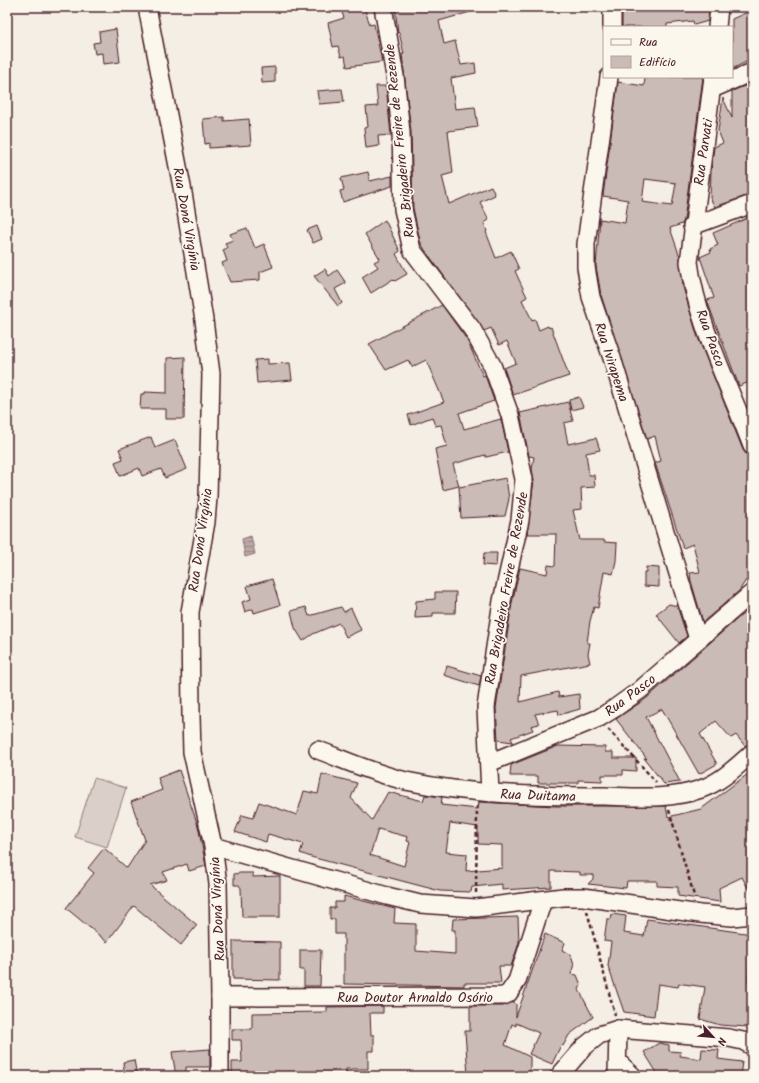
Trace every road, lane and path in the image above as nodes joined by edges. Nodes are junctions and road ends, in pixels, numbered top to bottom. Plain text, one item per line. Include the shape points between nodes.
1 (147, 7) edge
2 (383, 7) edge
3 (612, 7) edge
4 (719, 7) edge
5 (612, 26) edge
6 (717, 26) edge
7 (752, 72) edge
8 (733, 77) edge
9 (609, 78) edge
10 (730, 78) edge
11 (712, 83) edge
12 (752, 204) edge
13 (692, 226) junction
14 (752, 446) edge
15 (752, 593) edge
16 (698, 639) junction
17 (318, 750) dead end
18 (752, 753) edge
19 (489, 763) junction
20 (484, 792) junction
21 (213, 846) junction
22 (583, 897) junction
23 (543, 900) junction
24 (476, 908) junction
25 (752, 915) edge
26 (220, 997) junction
27 (618, 1029) junction
28 (752, 1046) edge
29 (618, 1069) edge
30 (220, 1076) edge
31 (559, 1076) edge
32 (633, 1076) edge

1 - 21 street, Rua Doná Virgínia via 182,187 211,374 206,522 190,612 190,716 192,752
2 - 19 street, Rua Brigadeiro Freire de Rezende via 401,125 403,209 412,250 472,329 492,364 510,415 522,466 523,498 502,601 486,707
3 - 5 street
4 - 6 street
7 - 8 street
9 - 16 street, Rua Ivirapema via 586,244 586,267 590,289
10 - 11 street
11 - 13 street, Rua Parvati
12 - 13 street
13 - 14 street, Rua Pasco via 689,262 692,286
15 - 16 street, Rua Pasco
16 - 19 street, Rua Pasco via 616,708 599,718
17 - 20 street, Rua Duitama via 372,771 405,780 450,789
18 - 20 street, Rua Duitama via 720,780 682,795 565,796
19 - 20 street, Rua Brigadeiro Freire de Rezende
20 - 24 path
21 - 24 street via 394,898 420,904
21 - 26 street, Rua Doná Virgínia via 218,884
22 - 23 street
22 - 25 street via 700,914 732,917
22 - 27 path
23 - 24 street
23 - 26 street, Rua Doutor Arnaldo Osório via 517,981 508,994 502,996
26 - 30 street, Rua Doná Virgínia
27 - 28 street via 729,1038
27 - 29 street
27 - 31 street via 599,1035 584,1047
29 - 32 street

